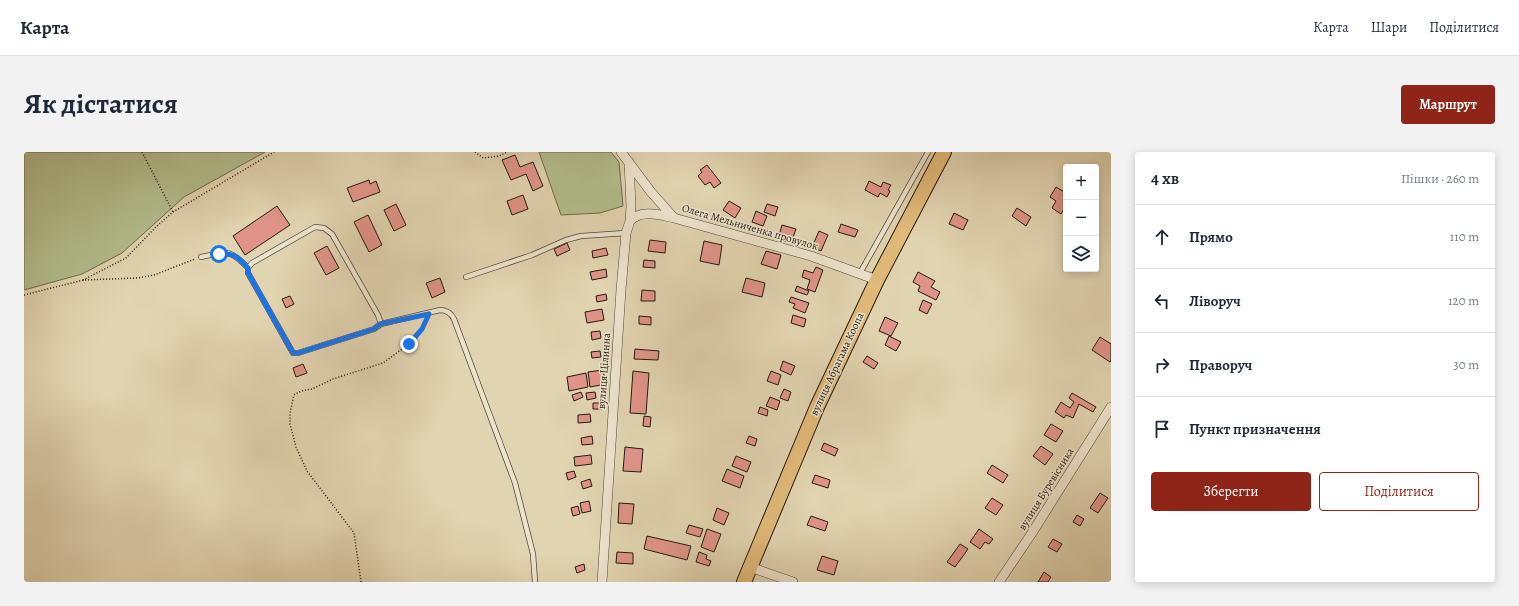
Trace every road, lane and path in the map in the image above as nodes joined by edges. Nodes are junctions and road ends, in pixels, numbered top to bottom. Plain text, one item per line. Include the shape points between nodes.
1 (142, 152) edge
2 (274, 152) edge
3 (475, 152) edge
4 (507, 152) edge
5 (622, 152) edge
6 (928, 152) edge
7 (944, 152) edge
8 (629, 162) junction
9 (173, 212) junction
10 (674, 218) junction
11 (630, 221) junction
12 (626, 233) junction
13 (201, 257) joint
14 (248, 268) junction
15 (860, 273) junction
16 (466, 277) dead end
17 (83, 280) junction
18 (877, 280) junction
19 (24, 295) edge
20 (429, 314) junction
21 (380, 324) junction
22 (1111, 407) edge
23 (750, 567) junction
24 (361, 582) edge
25 (535, 582) edge
26 (602, 582) edge
27 (744, 582) edge
28 (793, 582) edge
29 (998, 582) edge

1 - 9 path
2 - 9 path
3 - 4 path via 483,158
5 - 8 street, Олега Мельниченка провулок
6 - 15 lane
7 - 18 main road, вулиця Абрагама Коопа
8 - 10 street, Олега Мельниченка провулок
8 - 11 street, вулиця Цілинна
9 - 17 path via 126,258
10 - 11 street via 646,214 634,217
10 - 15 street, Олега Мельниченка провулок via 811,256
11 - 12 street, вулиця Цілинна
12 - 16 lane via 581,236 566,240 532,255
12 - 26 street, вулиця Цілинна
13 - 14 lane via 231,253
13 - 17 path via 154,275
14 - 21 lane via 248,273 293,353 374,329
14 - 21 lane via 252,263 315,227 324,228 332,234 378,315
15 - 18 street, Олега Мельниченка провулок
17 - 19 path
18 - 23 main road, вулиця Абрагама Коопа via 817,407
20 - 21 lane
20 - 24 path via 422,329 409,344 383,363 333,379 316,388 301,391 293,398 290,424 296,447 307,471 354,533
20 - 25 lane via 444,310 454,319 515,483 533,554
22 - 29 street, вулиця Буревісника
23 - 27 main road, вулиця Абрагама Коопа
23 - 28 street

